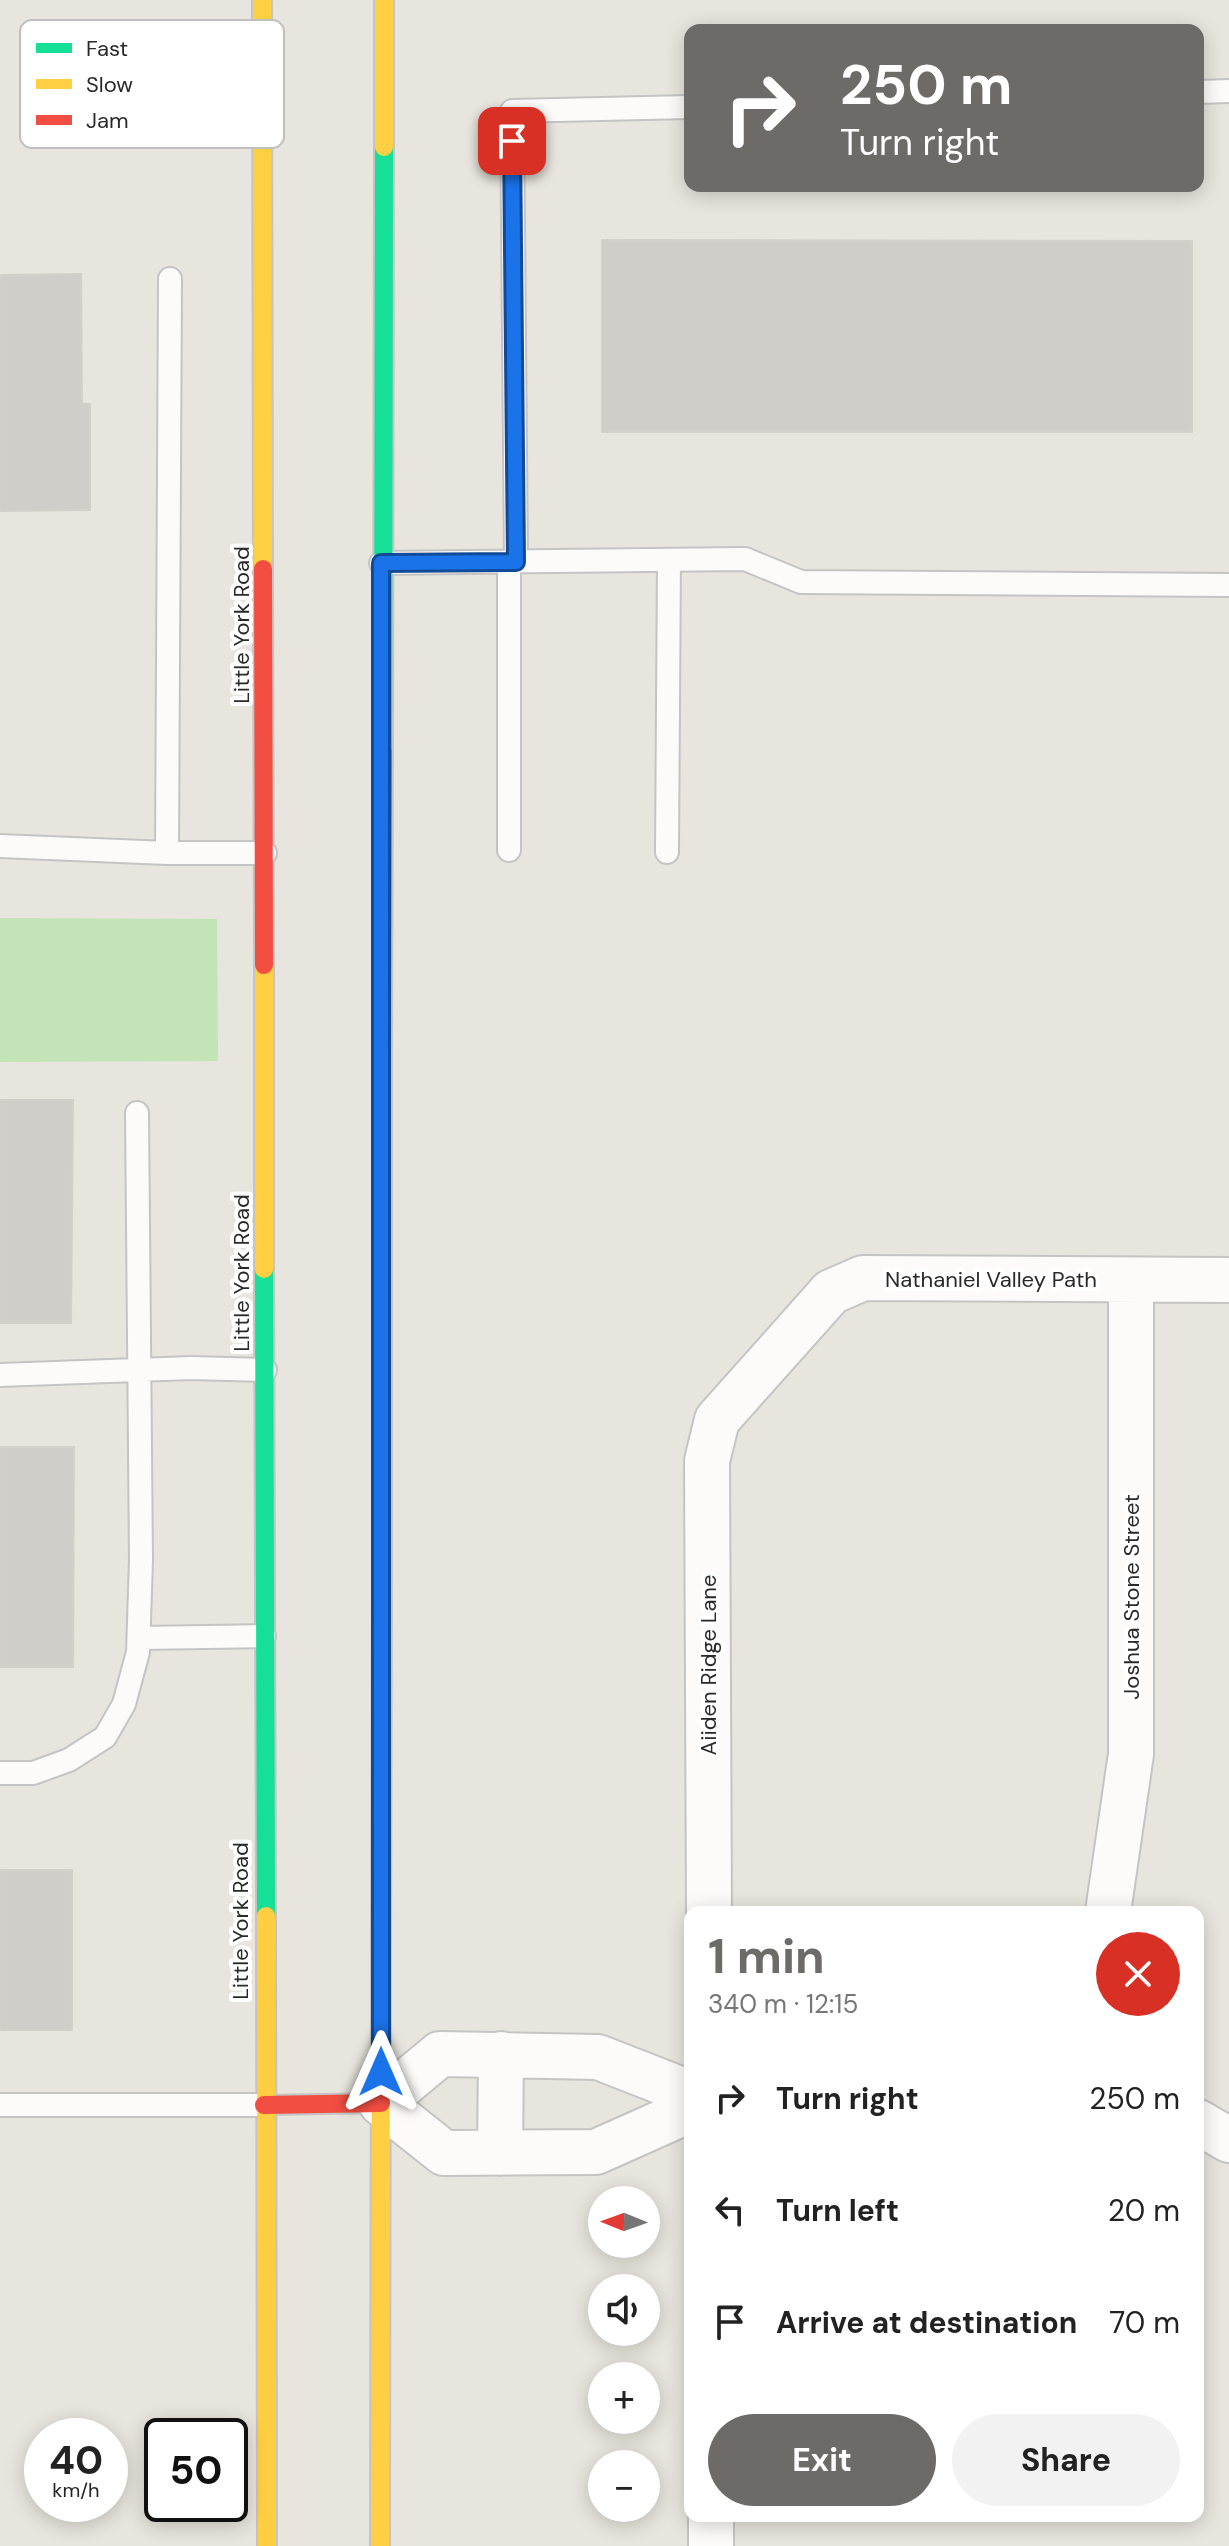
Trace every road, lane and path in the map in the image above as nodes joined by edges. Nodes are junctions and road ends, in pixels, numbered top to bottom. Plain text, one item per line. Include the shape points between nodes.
1 (262, 0) edge
2 (384, 0) edge
3 (262, 20) edge
4 (1229, 91) edge
5 (1204, 92) edge
6 (684, 107) edge
7 (263, 148) edge
8 (170, 279) dead end
9 (669, 560) junction
10 (512, 562) junction
11 (381, 563) junction
12 (1229, 585) edge
13 (0, 846) edge
14 (509, 850) dead end
15 (667, 852) dead end
16 (167, 853) junction
17 (265, 853) junction
18 (137, 1113) dead end
19 (1131, 1280) junction
20 (1229, 1280) edge
21 (265, 1370) junction
22 (139, 1372) junction
23 (0, 1375) edge
24 (717, 1420) joint
25 (264, 1636) junction
26 (139, 1638) junction
27 (0, 1773) edge
28 (709, 1906) edge
29 (1109, 1906) edge
30 (501, 2054) junction
31 (684, 2091) edge
32 (381, 2103) junction
33 (0, 2105) edge
34 (264, 2105) junction
35 (684, 2113) edge
36 (1204, 2125) edge
37 (1229, 2140) edge
38 (500, 2153) junction
39 (711, 2522) edge
40 (267, 2546) edge
41 (380, 2546) edge
42 (711, 2546) edge

1 - 3 main road, Little York Road
2 - 11 main road
4 - 5 lane
6 - 10 lane via 512,111
7 - 17 main road, Little York Road
8 - 16 lane
9 - 10 lane
9 - 12 lane via 745,559 801,582
9 - 15 lane
10 - 11 lane
10 - 14 lane
11 - 32 main road
13 - 16 lane
16 - 17 lane
17 - 21 main road, Little York Road
18 - 22 lane
19 - 20 street, Nathaniel Valley Path
19 - 24 street, Nathaniel Valley Path via 863,1278 831,1292
19 - 29 street, Joshua Stone Street via 1131,1754
21 - 22 lane
21 - 25 main road, Little York Road
22 - 23 lane
22 - 26 lane
24 - 28 street, Aiiden Ridge Lane via 707,1461
25 - 26 lane
25 - 34 main road, Little York Road
26 - 27 lane via 124,1704 105,1737 69,1760 33,1773
30 - 31 street via 598,2057
30 - 32 street via 440,2054
30 - 38 street
32 - 34 main road
32 - 38 street via 444,2153
32 - 41 main road
33 - 34 lane
34 - 40 main road, Little York Road
35 - 38 street via 596,2152
36 - 37 street
39 - 42 street

